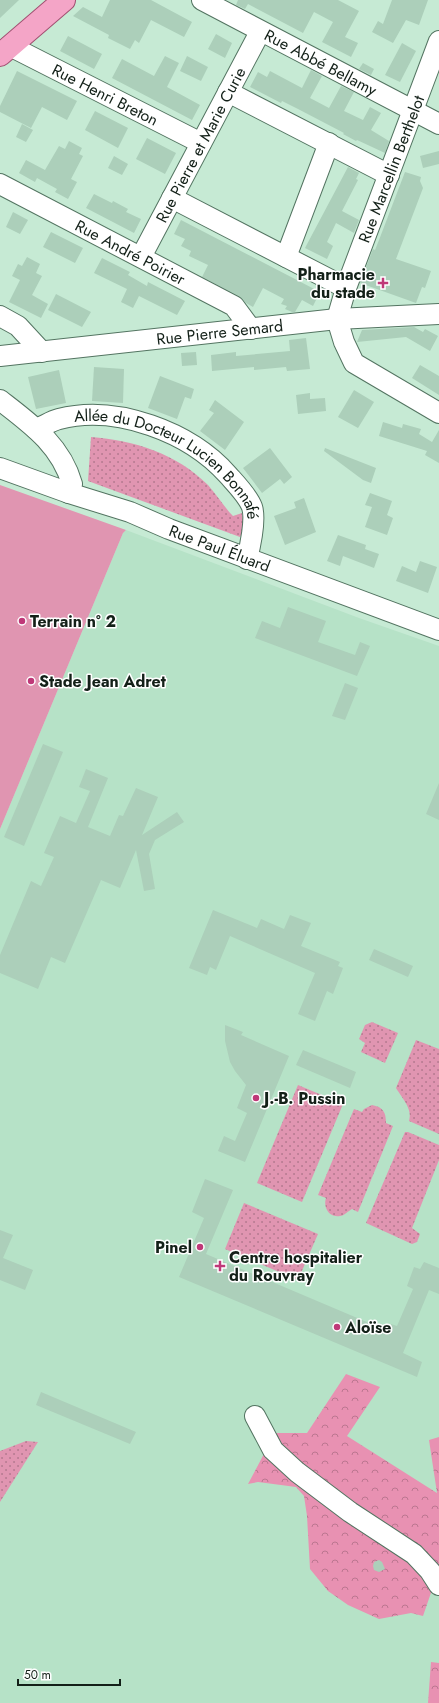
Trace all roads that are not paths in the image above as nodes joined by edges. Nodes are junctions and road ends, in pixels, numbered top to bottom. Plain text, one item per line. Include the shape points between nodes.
1 (64, 0) edge
2 (202, 0) edge
3 (260, 32) junction
4 (439, 41) edge
5 (5, 51) edge
6 (228, 92) junction
7 (413, 110) junction
8 (439, 124) edge
9 (201, 143) junction
10 (328, 144) junction
11 (389, 175) junction
12 (0, 184) edge
13 (172, 198) junction
14 (286, 257) junction
15 (141, 258) junction
16 (346, 288) junction
17 (439, 314) edge
18 (0, 316) edge
19 (337, 319) junction
20 (251, 329) junction
21 (42, 352) junction
22 (0, 356) edge
23 (0, 400) edge
24 (439, 413) edge
25 (36, 429) junction
26 (0, 468) edge
27 (68, 493) junction
28 (247, 559) junction
29 (439, 630) edge
30 (255, 1416) dead end
31 (439, 1585) edge

1 - 5 main road
2 - 3 street, Rue Abbé Bellamy
3 - 6 street, Rue Pierre et Marie Curie
3 - 7 street, Rue Abbé Bellamy
4 - 7 street, Rue Marcellin Berthelot
5 - 9 street, Rue Henri Breton
6 - 9 street, Rue Pierre et Marie Curie
6 - 10 street
7 - 8 street, Rue Abbé Bellamy
7 - 11 street, Rue Marcellin Berthelot
9 - 13 street, Rue Pierre et Marie Curie
10 - 11 street
10 - 14 street
11 - 16 street, Rue Marcellin Berthelot
12 - 15 street, Rue André Poirier
13 - 14 street
13 - 15 street, Rue Pierre et Marie Curie
14 - 16 street
15 - 20 street, Rue André Poirier via 234,306
16 - 19 street, Rue Marcellin Berthelot
17 - 19 street, Rue Pierre Semard
18 - 21 street via 18,326
19 - 20 street, Rue Pierre Semard
19 - 24 street via 354,363
20 - 21 street, Rue Pierre Semard
21 - 22 street, Rue Pierre Semard
23 - 25 street
25 - 27 street via 61,457 72,484
25 - 28 street, Allée du Docteur Lucien Bonnafé via 59,419 88,415 123,418 162,429 185,440 218,464 239,487 252,508 252,538
26 - 27 street, Rue Paul Éluard
27 - 28 street, Rue Paul Éluard via 130,512 169,530
28 - 29 street, Rue Paul Éluard
30 - 31 street via 273,1450 297,1472 350,1512 414,1554

